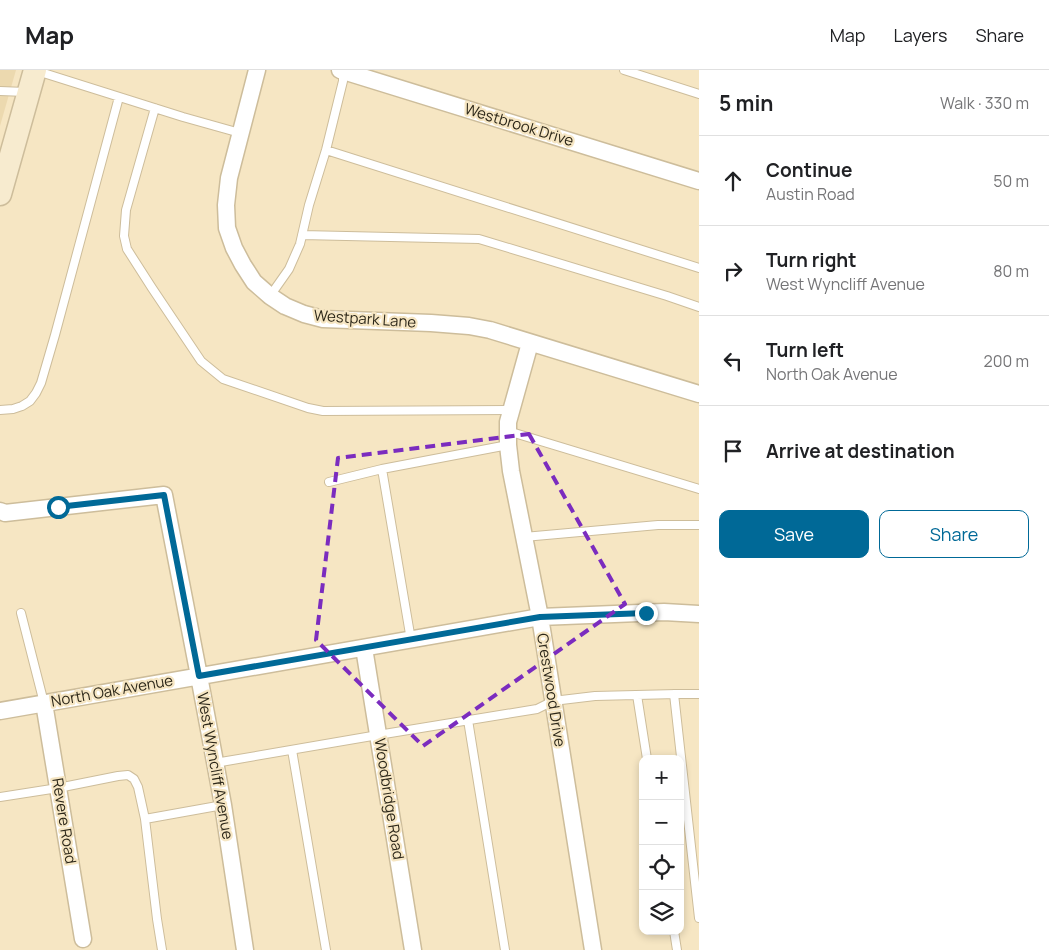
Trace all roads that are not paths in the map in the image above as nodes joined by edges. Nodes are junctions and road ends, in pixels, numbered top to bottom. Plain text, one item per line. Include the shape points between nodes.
1 (35, 70) edge
2 (257, 70) edge
3 (342, 70) edge
4 (624, 70) edge
5 (0, 91) edge
6 (28, 92) junction
7 (699, 94) edge
8 (119, 97) junction
9 (156, 108) junction
10 (240, 134) junction
11 (326, 150) junction
12 (699, 181) edge
13 (1, 188) edge
14 (302, 235) junction
15 (699, 268) edge
16 (270, 296) junction
17 (699, 307) edge
18 (530, 343) junction
19 (699, 394) edge
20 (0, 410) edge
21 (511, 410) junction
22 (508, 438) junction
23 (382, 469) junction
24 (329, 482) dead end
25 (699, 488) edge
26 (0, 511) edge
27 (699, 526) edge
28 (524, 537) junction
29 (21, 613) dead end
30 (699, 614) edge
31 (540, 617) junction
32 (411, 640) junction
33 (364, 648) junction
34 (199, 676) junction
35 (674, 694) junction
36 (699, 694) edge
37 (637, 695) junction
38 (553, 701) junction
39 (44, 703) junction
40 (0, 710) edge
41 (468, 720) junction
42 (378, 735) junction
43 (292, 750) junction
44 (646, 755) edge
45 (215, 763) junction
46 (58, 788) junction
47 (0, 797) edge
48 (222, 805) junction
49 (145, 819) junction
50 (699, 918) edge
51 (675, 935) edge
52 (83, 939) dead end
53 (162, 950) edge
54 (245, 950) edge
55 (326, 950) edge
56 (413, 950) edge
57 (505, 950) edge
58 (593, 950) edge
59 (677, 950) edge

1 - 6 main road
1 - 8 lane
2 - 10 street, Westpark Lane
3 - 11 lane via 343,81
3 - 12 street, Westbrook Drive
4 - 7 lane
5 - 6 lane
6 - 13 main road
8 - 9 lane
8 - 20 lane via 41,383 30,401 13,409
9 - 10 lane
9 - 21 lane via 126,210 124,236 127,248 201,361 223,379 323,411
10 - 16 street, Westpark Lane via 228,178 227,228 243,265 254,282
11 - 14 lane
11 - 15 lane
14 - 16 lane via 289,269
14 - 17 lane via 479,239
16 - 18 street, Westpark Lane via 285,306 323,319 469,326
18 - 19 street, Westpark Lane
18 - 21 street, Crestwood Drive
21 - 22 street, Crestwood Drive
22 - 23 lane
22 - 25 lane
22 - 28 street, Crestwood Drive
23 - 24 lane
23 - 32 lane
26 - 34 street, West Wyncliff Avenue via 164,495
27 - 28 lane via 658,525
28 - 31 street, Crestwood Drive
29 - 39 lane
30 - 31 street, North Oak Avenue via 664,612
31 - 32 street, North Oak Avenue
31 - 38 street, Crestwood Drive
32 - 33 street, North Oak Avenue
33 - 34 street, North Oak Avenue
33 - 42 street, Woodbridge Road
34 - 39 street, North Oak Avenue
34 - 45 street, West Wyncliff Avenue
35 - 36 lane
35 - 37 lane
35 - 50 lane
37 - 38 lane
37 - 44 lane
38 - 41 lane via 538,709
38 - 58 street, Crestwood Drive
39 - 40 street, North Oak Avenue
39 - 46 street, Revere Road
41 - 42 lane
41 - 57 lane
42 - 43 lane
42 - 56 street, Woodbridge Road
43 - 45 lane
43 - 55 lane
45 - 48 street, West Wyncliff Avenue
46 - 47 lane
46 - 49 lane via 128,775 138,787
46 - 52 street, Revere Road
48 - 49 lane
48 - 54 street, West Wyncliff Avenue
49 - 53 lane
51 - 59 lane

